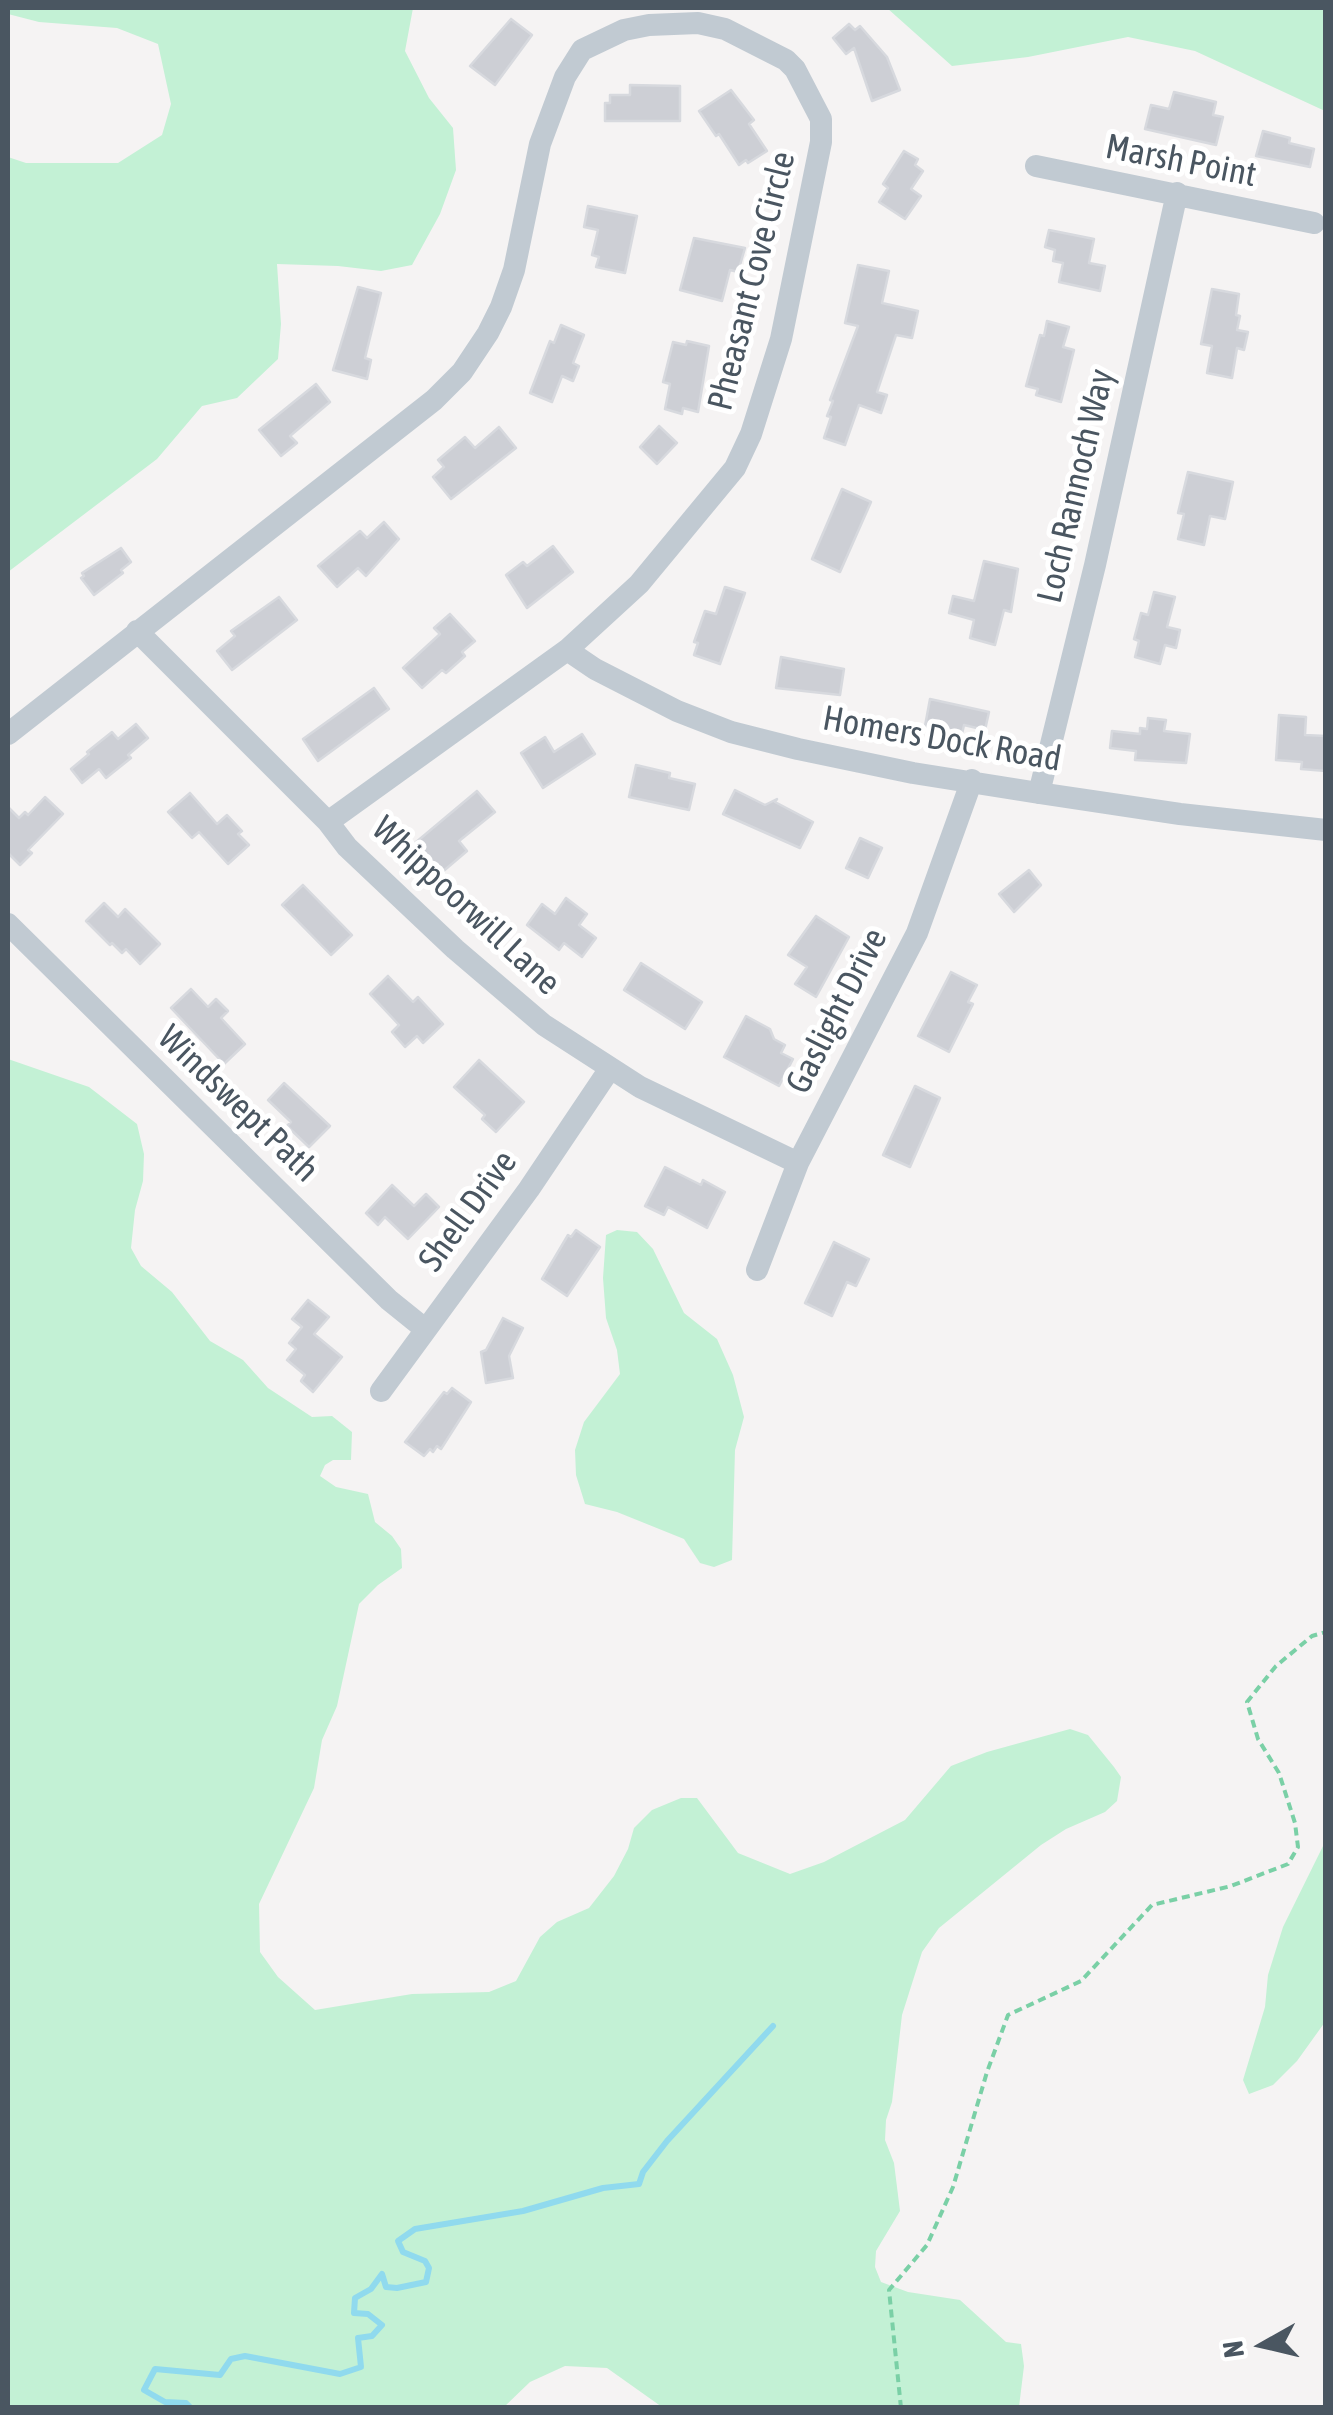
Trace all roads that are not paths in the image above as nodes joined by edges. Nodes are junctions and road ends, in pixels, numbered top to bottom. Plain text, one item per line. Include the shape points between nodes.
1 (1036, 166) dead end
2 (1177, 193) junction
3 (1314, 223) dead end
4 (137, 631) junction
5 (567, 650) junction
6 (8, 734) edge
7 (972, 780) junction
8 (1039, 793) junction
9 (328, 822) junction
10 (1326, 830) edge
11 (8, 924) edge
12 (609, 1070) junction
13 (798, 1163) junction
14 (757, 1270) dead end
15 (425, 1329) junction
16 (381, 1391) dead end

1 - 2 street, Marsh Point
2 - 3 street, Marsh Point
2 - 8 street, Loch Rannoch Way
4 - 5 street, Pheasant Cove Circle via 462,372 501,307 540,144 582,50 649,25 725,29 786,60 821,119 809,214 780,339 735,468 638,584
4 - 6 street, Pheasant Cove Circle
4 - 9 street, Whippoorwill Lane
5 - 7 street, Homers Dock Road via 731,732
5 - 9 street, Pheasant Cove Circle
7 - 8 street, Homers Dock Road
7 - 13 street, Gaslight Drive via 917,933
8 - 10 street, Homers Dock Road
9 - 12 street, Whippoorwill Lane via 455,949
11 - 15 street, Windswept Path
12 - 13 street, Whippoorwill Lane
12 - 15 street, Shell Drive
13 - 14 street, Gaslight Drive
15 - 16 street, Shell Drive

